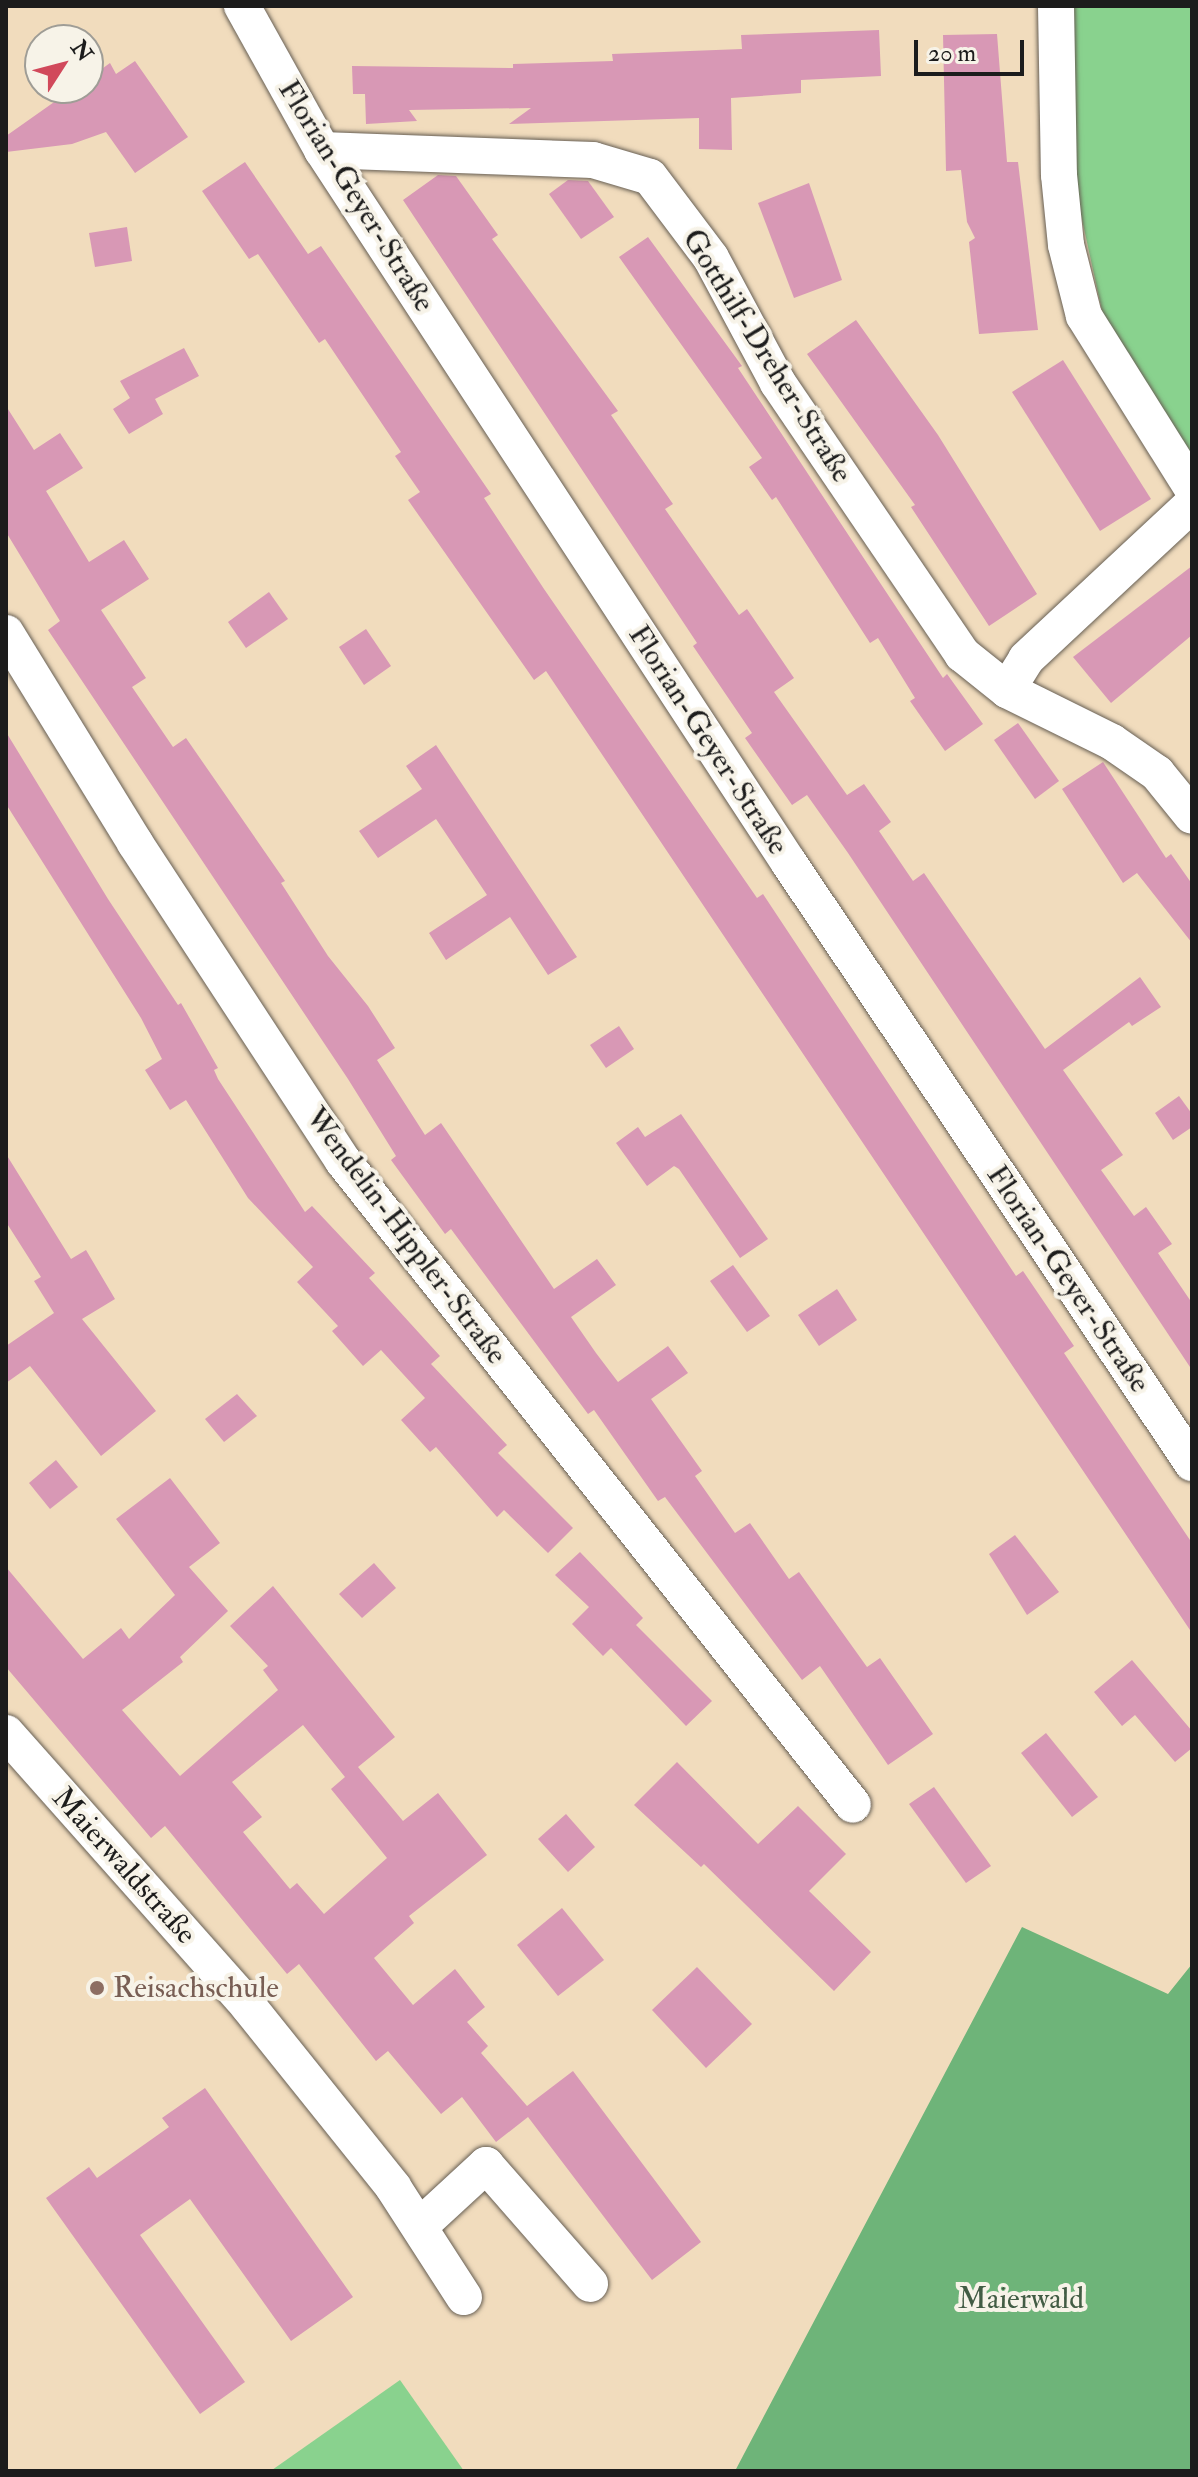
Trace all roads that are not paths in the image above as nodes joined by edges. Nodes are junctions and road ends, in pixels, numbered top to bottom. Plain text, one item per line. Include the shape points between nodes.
1 (242, 6) edge
2 (1056, 6) edge
3 (322, 150) junction
4 (1192, 488) edge
5 (1192, 504) edge
6 (6, 633) edge
7 (1007, 690) junction
8 (1192, 816) edge
9 (1192, 1463) edge
10 (6, 1733) edge
11 (853, 1805) dead end
12 (420, 2226) junction
13 (590, 2284) dead end
14 (464, 2297) dead end

1 - 3 street, Florian-Geyer-Straße
2 - 4 street via 1059,175 1066,245 1084,316
3 - 7 street, Gotthilf-Dreher-Straße via 593,160 650,177 711,258 778,383 962,654
3 - 9 street, Florian-Geyer-Straße via 789,863
5 - 7 street via 1026,659
6 - 11 street, Wendelin-Hippler-Straße via 135,843 343,1161
7 - 8 street, Gotthilf-Dreher-Straße via 1112,742 1157,773
10 - 12 street, Maierwaldstraße via 249,2007
12 - 13 street via 486,2165
12 - 14 street, Maierwaldstraße

